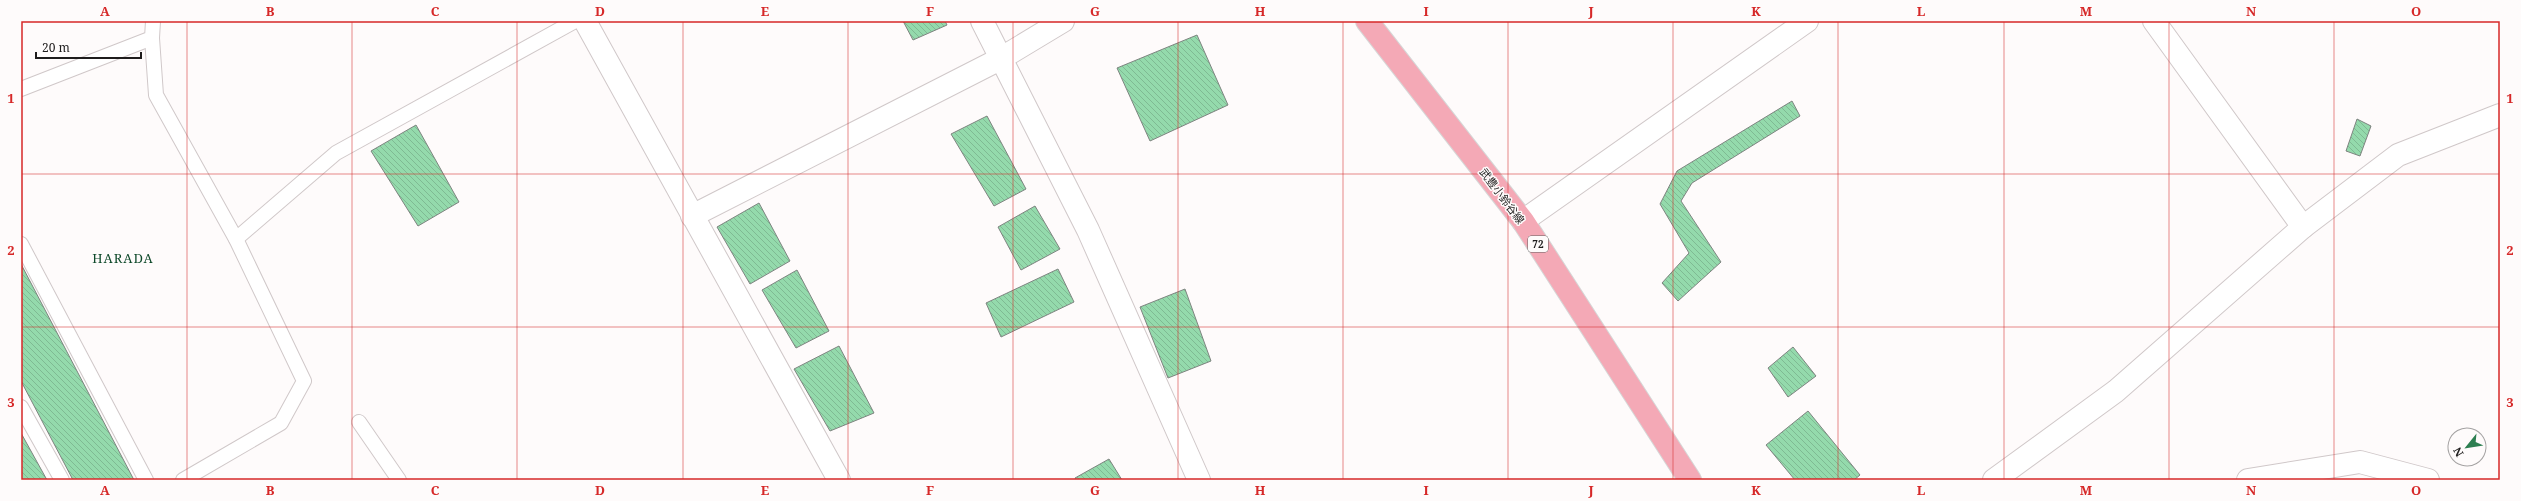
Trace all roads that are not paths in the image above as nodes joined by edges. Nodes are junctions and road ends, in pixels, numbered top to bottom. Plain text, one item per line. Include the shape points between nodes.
1 (153, 21) edge
2 (575, 21) edge
3 (585, 21) edge
4 (982, 21) edge
5 (1063, 21) edge
6 (1367, 21) edge
7 (1807, 21) edge
8 (2154, 21) edge
9 (152, 38) junction
10 (1000, 59) junction
11 (21, 89) edge
12 (2500, 115) edge
13 (692, 216) junction
14 (1523, 221) junction
15 (2303, 227) junction
16 (236, 239) junction
17 (21, 244) edge
18 (21, 407) edge
19 (359, 422) dead end
20 (62, 480) edge
21 (146, 480) edge
22 (183, 480) edge
23 (399, 480) edge
24 (839, 480) edge
25 (1199, 480) edge
26 (1690, 480) edge
27 (1994, 480) edge
28 (2248, 480) edge
29 (2428, 480) edge

1 - 9 lane
2 - 16 lane via 336,153
3 - 13 street
4 - 10 street
5 - 10 street
6 - 14 main road, 武豊小鈴谷線 / 72
7 - 14 street
8 - 15 street
9 - 11 lane
9 - 16 lane via 156,95
10 - 13 street
10 - 25 street via 1088,230
12 - 15 street via 2398,155
13 - 24 street
14 - 26 main road, 武豊小鈴谷線 / 72
15 - 27 street via 2116,391
16 - 22 lane via 304,381 281,423
17 - 21 lane
18 - 20 lane
19 - 23 lane
28 - 29 street via 2360,462

